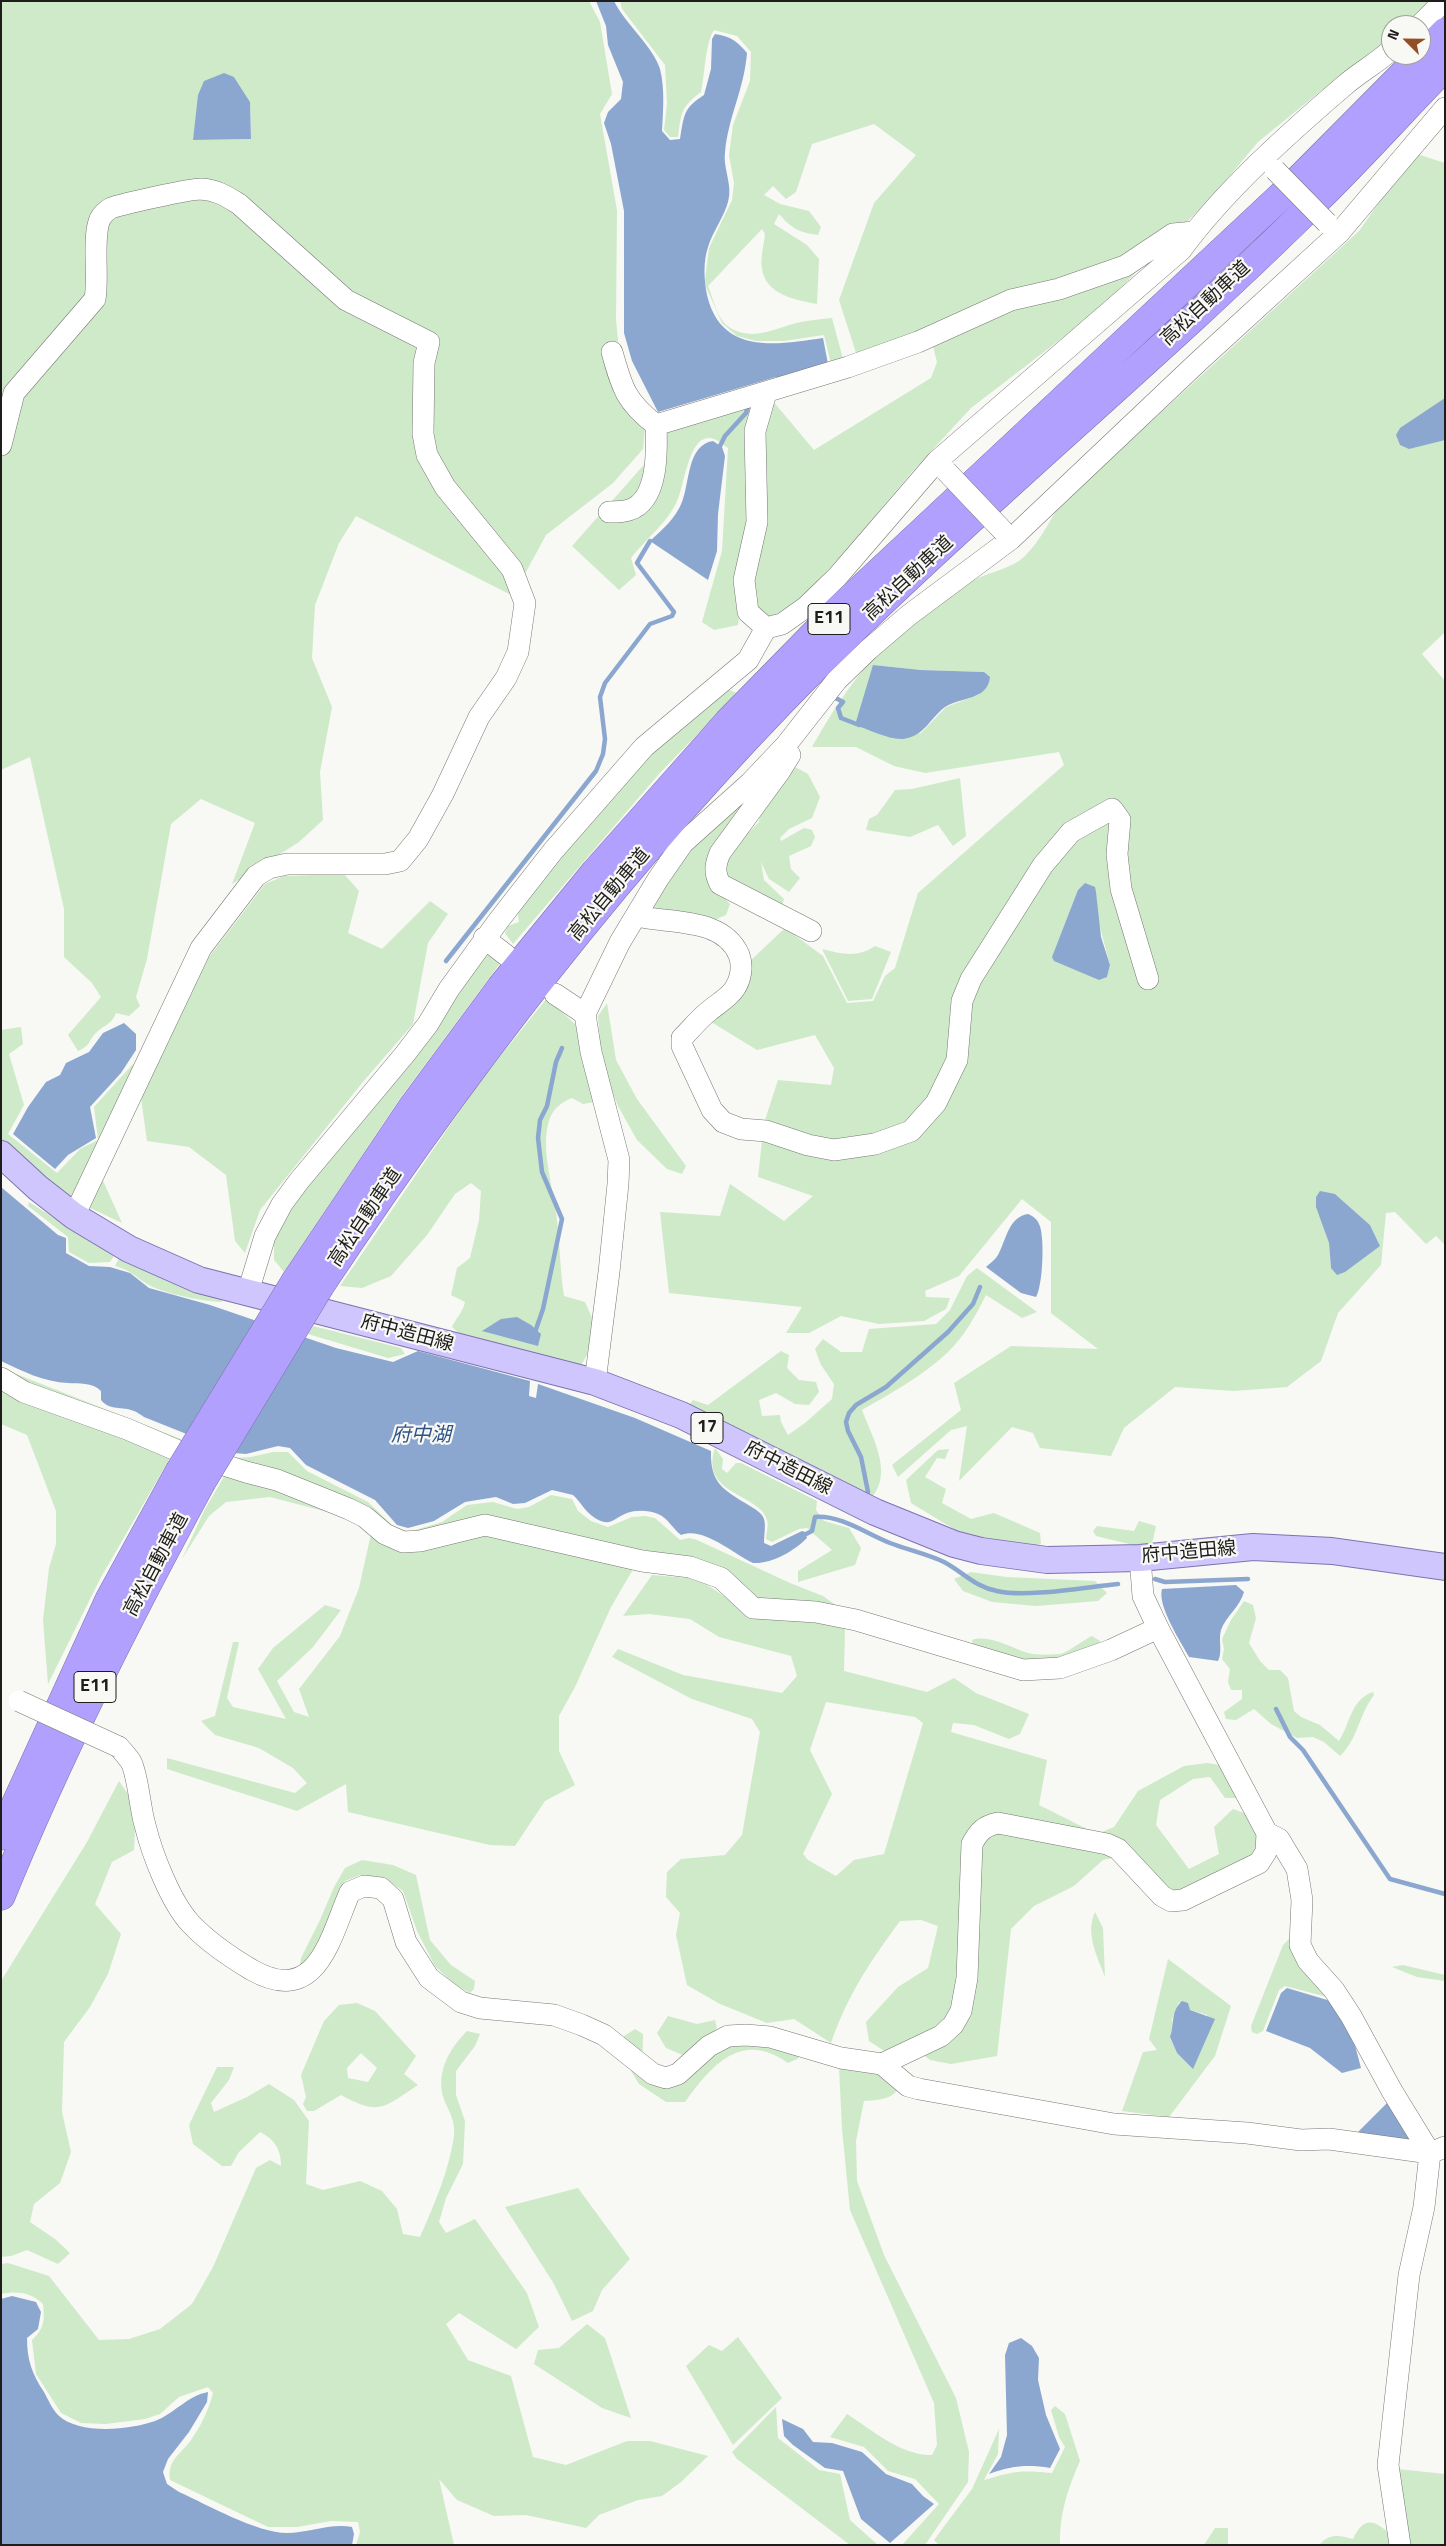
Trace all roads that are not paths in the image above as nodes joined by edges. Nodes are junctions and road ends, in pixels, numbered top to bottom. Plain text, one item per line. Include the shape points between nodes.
1 (1444, 1) edge
2 (1430, 15) edge
3 (1445, 32) edge
4 (1381, 58) edge
5 (1445, 67) edge
6 (1441, 118) edge
7 (1269, 164) junction
8 (1333, 228) junction
9 (1194, 232) junction
10 (612, 352) dead end
11 (753, 395) junction
12 (656, 425) junction
13 (1, 445) edge
14 (942, 466) junction
15 (609, 512) dead end
16 (1008, 535) junction
17 (766, 628) junction
18 (788, 743) junction
19 (637, 916) junction
20 (812, 931) dead end
21 (484, 938) junction
22 (506, 955) dead end
23 (1148, 979) dead end
24 (555, 994) dead end
25 (585, 1014) junction
26 (1, 1154) edge
27 (74, 1216) junction
28 (308, 1283) junction
29 (248, 1292) junction
30 (1, 1378) edge
31 (595, 1382) junction
32 (190, 1478) junction
33 (1140, 1558) junction
34 (1445, 1567) edge
35 (1158, 1628) junction
36 (19, 1701) dead end
37 (1267, 1833) junction
38 (1, 1836) edge
39 (1, 1896) edge
40 (882, 2064) junction
41 (1438, 2150) edge
42 (1400, 2545) edge

1 - 2 street
3 - 28 highway, 高松自動車道 / E11 via 1297,181 834,614 728,722 595,872 501,987 413,1106
4 - 7 street via 1346,84
5 - 28 highway, 高松自動車道 / E11 via 1317,200 851,632 746,740 610,892
6 - 8 street
7 - 8 street, bridge
7 - 9 street
8 - 16 street via 1199,361
9 - 11 street via 1174,234 1125,266 1011,300 918,342
9 - 14 street via 1181,250
10 - 12 street via 620,382 636,410
11 - 12 street
11 - 17 street via 757,522 744,580 748,612
12 - 15 street via 657,457 645,498 631,510
13 - 27 street via 14,393 95,299 98,283 97,230 101,218 109,209 199,189 220,192 239,204 346,300 429,342 424,363 423,399 427,455 445,487 512,569 524,603 518,652 506,678 480,717 418,839 400,861 386,864 287,864 269,868 256,876 201,948
14 - 16 street, bridge
14 - 17 street via 806,607 782,624
16 - 18 street via 868,650 837,680
17 - 21 street via 748,660 644,747 553,851
18 - 19 street via 750,783 683,843
18 - 20 street via 794,748 780,771 720,852 715,865 716,876 720,884
19 - 23 street via 702,926 727,938 736,949 741,973 734,990 682,1038 682,1046 712,1110 722,1122 741,1129 766,1130 808,1145 834,1150 875,1144 911,1131 936,1104 957,1060 962,1001 971,979 1043,865 1071,832 1112,809 1120,820 1117,854 1121,889
19 - 25 street via 620,942
21 - 22 street
21 - 29 street via 405,1054 282,1204 265,1236
24 - 25 street
25 - 31 street via 587,1036 619,1160
26 - 27 main road, 府中造田線 / 17
27 - 29 main road, 府中造田線 / 17 via 129,1249 199,1280
28 - 32 highway, 高松自動車道 / E11, bridge
29 - 31 main road, 府中造田線 / 17
30 - 35 street via 24,1392 176,1450 276,1480 349,1509 365,1517 385,1534 403,1542 486,1525 642,1561 690,1566 721,1578 753,1608 816,1612 856,1620 1023,1670 1060,1668 1111,1650
31 - 33 main road, 府中造田線 / 17 via 681,1416 875,1512 954,1544 1048,1560
32 - 38 highway, 高松自動車道 / E11 via 109,1600
32 - 39 highway, 高松自動車道 / E11
33 - 34 main road, 府中造田線 / 17 via 1253,1547 1332,1551
33 - 35 street via 1143,1596
35 - 37 street
36 - 40 street, bridge via 119,1747 131,1763 160,1873 190,1923 233,1959 261,1975 290,1981 318,1964 350,1892 364,1886 381,1888 393,1900 406,1942 430,1978 461,2002 480,2008 554,2015 582,2025 604,2035 653,2074 666,2078 678,2074 709,2046 728,2036 746,2035 770,2037 841,2058
37 - 40 street via 1266,1852 1258,1863 1183,1900 1171,1901 1162,1896 1118,1849 1107,1844 998,1823 986,1826 972,1844 967,1978 961,2011 941,2036
37 - 41 street via 1279,1839 1297,1869 1302,1900 1300,1945 1308,1961 1334,1990 1392,2091
40 - 41 street via 908,2086 919,2089 1114,2124 1246,2132 1301,2140 1329,2139
41 - 42 street via 1409,2275 1388,2465

